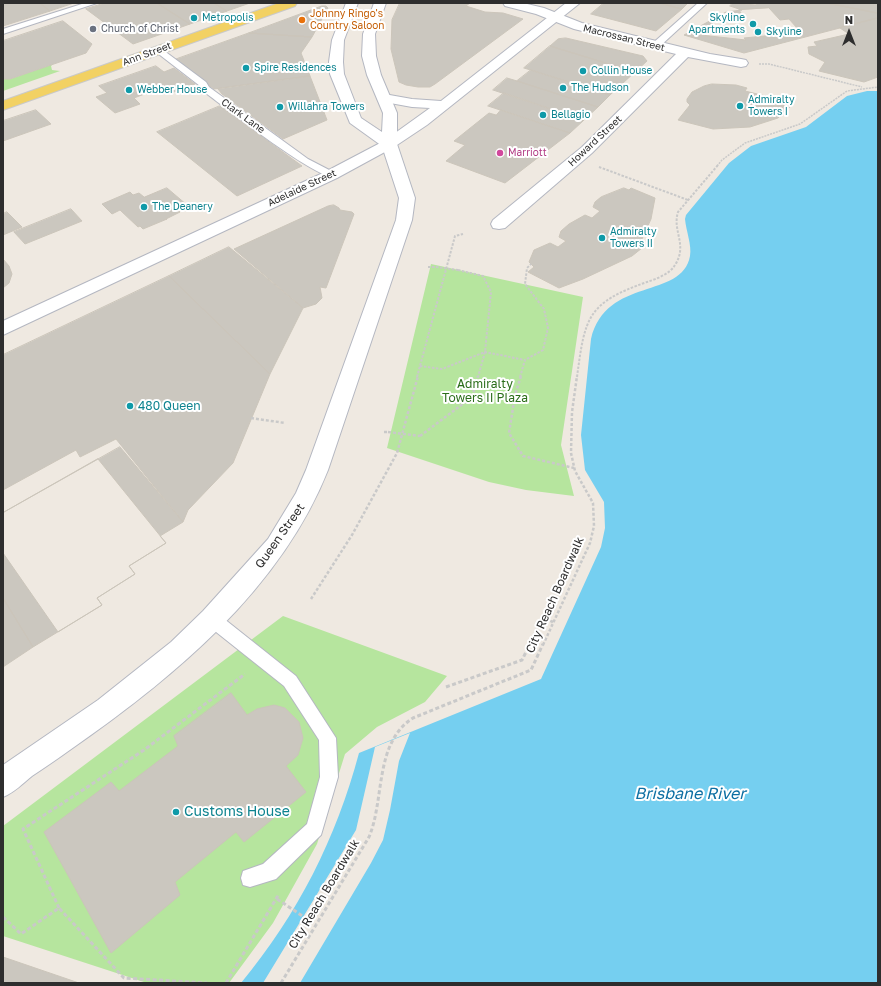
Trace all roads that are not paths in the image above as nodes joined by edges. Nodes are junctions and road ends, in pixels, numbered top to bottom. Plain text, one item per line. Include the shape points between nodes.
1 (93, 3) edge
2 (291, 3) edge
3 (352, 3) edge
4 (380, 3) edge
5 (509, 3) edge
6 (574, 3) edge
7 (703, 3) edge
8 (555, 18) junction
9 (3, 32) edge
10 (656, 45) junction
11 (159, 50) junction
12 (685, 52) junction
13 (741, 63) dead end
14 (384, 98) junction
15 (444, 105) junction
16 (3, 106) edge
17 (389, 144) junction
18 (332, 175) junction
19 (499, 224) dead end
20 (3, 329) edge
21 (212, 619) junction
22 (9, 775) edge
23 (250, 878) dead end

1 - 9 lane
2 - 11 main road, Ann Street
3 - 17 street via 338,40 337,74 355,120
4 - 14 street, Queen Street via 368,45 371,65
5 - 8 street, Macrossan Street via 540,11
6 - 8 street, Adelaide Street
7 - 10 lane
8 - 10 street, Macrossan Street
8 - 15 street, Adelaide Street
10 - 12 street, Macrossan Street
11 - 16 main road, Ann Street
11 - 18 lane, Clark Lane via 206,89 305,161
12 - 13 street, Macrossan Street
12 - 19 street, Howard Street via 588,150
14 - 15 street
14 - 17 street, Queen Street via 391,117
15 - 17 street, Adelaide Street
17 - 18 street, Adelaide Street
17 - 21 street, Queen Street via 406,193 406,212 317,470 306,497 276,546
18 - 20 street, Adelaide Street
21 - 22 street, Queen Street via 180,650 125,696
21 - 23 lane via 290,681 327,738 328,777 315,829 270,872

